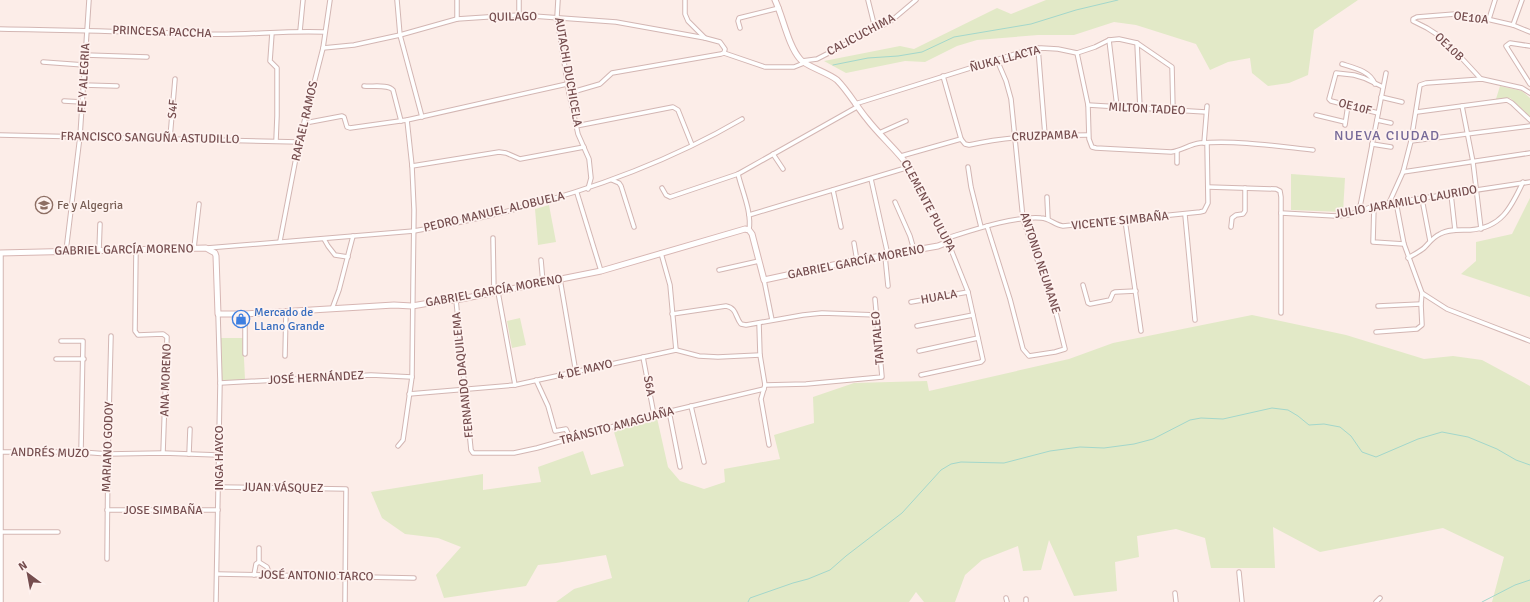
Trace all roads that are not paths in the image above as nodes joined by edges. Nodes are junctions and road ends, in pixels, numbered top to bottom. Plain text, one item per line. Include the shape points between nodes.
1 (89, 0) edge
2 (303, 0) edge
3 (330, 0) edge
4 (397, 0) edge
5 (457, 0) edge
6 (519, 0) edge
7 (558, 0) edge
8 (685, 0) edge
9 (776, 0) edge
10 (868, 0) edge
11 (916, 0) edge
12 (1495, 0) edge
13 (1522, 0) edge
14 (779, 8) junction
15 (519, 15) junction
16 (557, 17) junction
17 (457, 19) junction
18 (1488, 19) junction
19 (1413, 22) joint
20 (1513, 25) junction
21 (740, 28) dead end
22 (876, 28) junction
23 (0, 29) edge
24 (86, 30) junction
25 (300, 30) junction
26 (324, 32) junction
27 (1530, 32) edge
28 (272, 34) junction
29 (400, 35) junction
30 (705, 38) junction
31 (1109, 40) junction
32 (1137, 43) junction
33 (1530, 46) edge
34 (322, 48) junction
35 (1038, 48) junction
36 (724, 53) junction
37 (1077, 53) junction
38 (85, 56) junction
39 (147, 57) dead end
40 (997, 60) junction
41 (43, 62) dead end
42 (803, 62) junction
43 (1342, 64) dead end
44 (84, 65) junction
45 (1386, 73) dead end
46 (943, 76) junction
47 (176, 79) dead end
48 (1482, 79) junction
49 (567, 84) junction
50 (1375, 84) junction
51 (1530, 84) edge
52 (83, 85) junction
53 (117, 86) dead end
54 (364, 86) dead end
55 (1383, 87) junction
56 (1530, 93) edge
57 (569, 94) junction
58 (1382, 97) junction
59 (64, 101) dead end
60 (82, 102) junction
61 (1402, 102) dead end
62 (1088, 105) junction
63 (1348, 105) junction
64 (856, 106) junction
65 (1207, 106) dead end
66 (1462, 106) junction
67 (1117, 107) junction
68 (1140, 108) junction
69 (1173, 110) junction
70 (1206, 112) junction
71 (1417, 112) junction
72 (1378, 113) junction
73 (1316, 115) dead end
74 (422, 117) junction
75 (407, 120) junction
76 (742, 120) dead end
77 (1377, 120) junction
78 (1530, 120) edge
79 (401, 121) junction
80 (906, 121) dead end
81 (305, 123) junction
82 (1391, 123) dead end
83 (576, 126) junction
84 (1530, 126) edge
85 (879, 133) junction
86 (1468, 134) junction
87 (0, 135) edge
88 (1045, 135) junction
89 (1088, 135) junction
90 (80, 136) junction
91 (1015, 137) junction
92 (170, 138) junction
93 (961, 139) junction
94 (276, 141) junction
95 (1411, 141) junction
96 (299, 142) junction
97 (1206, 143) junction
98 (1372, 144) junction
99 (692, 145) junction
100 (584, 147) junction
101 (1392, 147) dead end
102 (1313, 150) dead end
103 (1177, 151) junction
104 (1530, 153) edge
105 (774, 154) junction
106 (901, 156) junction
107 (1473, 162) junction
108 (1177, 163) dead end
109 (412, 166) junction
110 (909, 167) junction
111 (968, 167) dead end
112 (783, 169) dead end
113 (1403, 172) junction
114 (738, 174) junction
115 (871, 179) junction
116 (611, 180) junction
117 (1523, 182) junction
118 (1530, 182) edge
119 (1208, 187) junction
120 (662, 188) dead end
121 (1245, 188) junction
122 (588, 189) junction
123 (832, 190) junction
124 (1477, 190) junction
125 (577, 193) junction
126 (1451, 194) junction
127 (1047, 197) dead end
128 (1422, 199) junction
129 (895, 202) dead end
130 (1396, 202) junction
131 (1389, 203) junction
132 (199, 204) dead end
133 (1374, 206) junction
134 (1359, 212) junction
135 (1281, 213) junction
136 (749, 215) junction
137 (1185, 215) junction
138 (1023, 219) junction
139 (1048, 219) junction
140 (1125, 220) junction
141 (100, 224) dead end
142 (987, 226) junction
143 (1232, 226) dead end
144 (634, 227) dead end
145 (841, 227) dead end
146 (981, 228) junction
147 (1481, 229) junction
148 (749, 230) junction
149 (1455, 230) junction
150 (414, 231) junction
151 (353, 236) junction
152 (493, 238) dead end
153 (324, 239) junction
154 (948, 240) junction
155 (1430, 240) junction
156 (280, 241) junction
157 (854, 243) dead end
158 (1404, 244) junction
159 (194, 248) junction
160 (206, 248) junction
161 (136, 250) junction
162 (914, 250) junction
163 (66, 251) junction
164 (99, 251) junction
165 (0, 253) edge
166 (662, 253) junction
167 (885, 256) junction
168 (348, 257) junction
169 (1408, 258) junction
170 (541, 260) dead end
171 (759, 261) junction
172 (857, 261) junction
173 (719, 270) dead end
174 (601, 271) junction
175 (560, 279) junction
176 (764, 280) junction
177 (543, 283) junction
178 (1083, 285) dead end
179 (888, 286) dead end
180 (1136, 291) junction
181 (496, 292) junction
182 (968, 292) junction
183 (1422, 293) junction
184 (875, 299) dead end
185 (456, 300) junction
186 (911, 302) dead end
187 (1421, 304) junction
188 (412, 306) junction
189 (1378, 306) dead end
190 (332, 309) junction
191 (286, 312) junction
192 (1281, 313) dead end
193 (218, 314) junction
194 (245, 314) junction
195 (672, 314) junction
196 (877, 315) junction
197 (973, 315) junction
198 (772, 320) junction
199 (1195, 320) dead end
200 (759, 323) junction
201 (917, 326) dead end
202 (1141, 331) dead end
203 (1376, 332) dead end
204 (112, 336) dead end
205 (978, 338) junction
206 (61, 341) dead end
207 (1530, 341) edge
208 (676, 350) junction
209 (919, 350) dead end
210 (245, 354) dead end
211 (760, 355) junction
212 (285, 356) dead end
213 (643, 357) junction
214 (56, 359) dead end
215 (84, 359) junction
216 (576, 373) junction
217 (921, 375) dead end
218 (412, 377) junction
219 (882, 377) joint
220 (536, 380) junction
221 (220, 383) junction
222 (515, 385) junction
223 (764, 387) junction
224 (464, 389) junction
225 (409, 394) junction
226 (691, 406) junction
227 (668, 411) junction
228 (654, 414) junction
229 (190, 429) dead end
230 (570, 438) junction
231 (769, 445) dead end
232 (398, 446) dead end
233 (471, 450) joint
234 (1, 451) edge
235 (81, 452) junction
236 (163, 452) junction
237 (108, 454) junction
238 (189, 454) junction
239 (218, 455) junction
240 (704, 462) dead end
241 (680, 467) dead end
242 (219, 487) junction
243 (107, 510) junction
244 (218, 510) junction
245 (0, 525) edge
246 (1, 532) edge
247 (58, 532) dead end
248 (259, 548) dead end
249 (107, 558) dead end
250 (259, 562) junction
251 (1239, 572) dead end
252 (217, 574) junction
253 (254, 575) junction
254 (270, 575) junction
255 (345, 576) junction
256 (414, 578) dead end
257 (1175, 593) dead end
258 (1380, 598) dead end
259 (1, 602) edge
260 (216, 602) edge
261 (345, 602) edge
262 (1176, 602) edge
263 (1242, 602) edge
264 (1376, 602) edge

1 - 24 street, FE Y ALEGRIA
2 - 25 street
3 - 26 street, RAFAEL RAMOS
4 - 29 street
5 - 17 street
6 - 15 street
7 - 16 street, AUTACHI DUCHICELA
8 - 30 street via 686,18
9 - 14 street
10 - 22 street
11 - 22 street, CALICUCHIMA via 891,21
12 - 18 street
13 - 20 street
14 - 21 street via 739,18
14 - 42 street via 790,40
15 - 16 street, QUILAGO
15 - 17 street, QUILAGO
16 - 30 street, QUILAGO via 616,22
16 - 49 street, AUTACHI DUCHICELA
17 - 29 street, QUILAGO
18 - 19 street, OE10A via 1455,14 1417,17
18 - 20 street, OE10A
19 - 48 street, OE10B via 1444,39
20 - 27 street, OE10A
22 - 42 street, CALICUCHIMA via 817,59
23 - 24 street, PRINCESA PACCHA
24 - 28 street, PRINCESA PACCHA
24 - 38 street, FE Y ALEGRIA
25 - 26 street, PRINCESA PACCHA
25 - 28 street, PRINCESA PACCHA
26 - 34 street, RAFAEL RAMOS
28 - 94 street via 270,61 277,68
29 - 34 street, QUILAGO via 354,45
29 - 74 street
30 - 36 street via 720,42 725,49
31 - 32 street via 1119,39
31 - 37 street
31 - 67 street
32 - 68 street
32 - 69 street via 1172,67
33 - 51 street via 1514,43 1507,44 1506,49
34 - 81 street, RAFAEL RAMOS
35 - 37 street, ÑUKA LLACTA via 1058,48
35 - 40 street, ÑUKA LLACTA
35 - 88 street
36 - 42 street, CALICUCHIMA via 765,67 794,67
36 - 57 street via 612,73 600,84
37 - 62 street
38 - 39 street
38 - 44 street, FE Y ALEGRIA
40 - 46 street, ÑUKA LLACTA
40 - 91 street, ANTONIO NEUMANE via 1011,99
41 - 44 street
42 - 64 street, CLEMENTE PULUPA via 835,79
43 - 50 street via 1365,72
44 - 52 street, FE Y ALEGRIA
45 - 55 street
46 - 64 street, ÑUKA LLACTA
46 - 93 street
47 - 92 street, S4F
48 - 56 street via 1522,88
48 - 71 street via 1420,85
49 - 57 street, AUTACHI DUCHICELA
49 - 74 street
50 - 55 street
50 - 63 street, OE10F via 1354,75 1334,74 1330,99 1332,102
52 - 53 street
52 - 60 street, FE Y ALEGRIA
54 - 79 street via 387,86 393,90
55 - 58 street
57 - 83 street, AUTACHI DUCHICELA
58 - 61 street
58 - 72 street
59 - 60 street
60 - 90 street, FE Y ALEGRIA
62 - 67 street, MILTON TADEO
62 - 89 street
63 - 72 street, OE10F
63 - 73 street via 1345,123
64 - 85 street, CLEMENTE PULUPA
64 - 105 street, ÑUKA LLACTA
65 - 70 street, VICENTE SIMBAÑA
66 - 71 street
66 - 78 street via 1507,100
66 - 86 street
67 - 68 street, MILTON TADEO
68 - 69 street, MILTON TADEO
69 - 70 street, MILTON TADEO
70 - 97 street, VICENTE SIMBAÑA
71 - 95 street
72 - 77 street
74 - 75 street
75 - 79 street
75 - 109 street
76 - 99 street, PEDRO MANUEL ALOBUELA
77 - 82 street
77 - 98 street
79 - 81 street via 350,128 347,127 344,117 340,116
80 - 85 street
81 - 96 street, RAFAEL RAMOS
83 - 99 street via 673,107 678,110
83 - 100 street, AUTACHI DUCHICELA
84 - 86 street
85 - 106 street, CLEMENTE PULUPA
86 - 95 street
86 - 107 street
87 - 90 street, FRANCISCO SANGUÑA ASTUDILLO
88 - 89 street, CRUZPAMBA
88 - 91 street, CRUZPAMBA
89 - 103 street, CRUZPAMBA via 1090,144 1096,148
90 - 92 street, FRANCISCO SANGUÑA ASTUDILLO
90 - 163 street, FE Y ALEGRIA
91 - 93 street, CRUZPAMBA via 969,144 965,144
91 - 138 street, ANTONIO NEUMANE
92 - 94 street, FRANCISCO SANGUÑA ASTUDILLO
93 - 106 street, CRUZPAMBA
94 - 96 street, FRANCISCO SANGUÑA ASTUDILLO
95 - 113 street
96 - 156 street, RAFAEL RAMOS
97 - 102 street, CRUZPAMBA via 1230,142
97 - 103 street, CRUZPAMBA via 1197,143
97 - 119 street, VICENTE SIMBAÑA
98 - 101 street
98 - 134 street
99 - 116 street, PEDRO MANUEL ALOBUELA
100 - 109 street via 520,159 499,152
100 - 122 street, AUTACHI DUCHICELA via 591,178
103 - 108 street
104 - 107 street
105 - 112 street
105 - 114 street, ÑUKA LLACTA
106 - 110 street, CLEMENTE PULUPA
107 - 113 street
107 - 124 street
109 - 150 street
110 - 115 street
110 - 154 street, CLEMENTE PULUPA
111 - 146 street
113 - 131 street
114 - 120 street, ÑUKA LLACTA via 670,197
114 - 136 street
115 - 123 street
115 - 167 street via 887,251
116 - 122 street, PEDRO MANUEL ALOBUELA
116 - 144 street via 621,186
117 - 118 street, JULIO JARAMILLO LAURIDO
117 - 124 street, JULIO JARAMILLO LAURIDO
117 - 147 street via 1506,213
119 - 121 street
119 - 137 street, VICENTE SIMBAÑA via 1206,208
121 - 135 street via 1278,190 1281,197
121 - 143 street via 1245,211 1232,218
122 - 125 street, PEDRO MANUEL ALOBUELA
123 - 136 street
123 - 145 street
124 - 126 street, JULIO JARAMILLO LAURIDO
124 - 147 street
125 - 150 street, PEDRO MANUEL ALOBUELA
125 - 174 street
126 - 128 street, JULIO JARAMILLO LAURIDO
126 - 149 street
127 - 139 street
128 - 130 street, JULIO JARAMILLO LAURIDO
128 - 155 street
129 - 162 street
130 - 131 street, JULIO JARAMILLO LAURIDO
130 - 158 street
131 - 133 street, JULIO JARAMILLO LAURIDO
132 - 159 street
133 - 134 street, JULIO JARAMILLO LAURIDO
133 - 158 street via 1373,242
134 - 135 street, JULIO JARAMILLO LAURIDO via 1336,216
135 - 192 street
136 - 148 street
137 - 140 street, VICENTE SIMBAÑA
137 - 199 street
138 - 139 street, VICENTE SIMBAÑA
138 - 142 street, VICENTE SIMBAÑA
138 - 142 street, ANTONIO NEUMANE via 1056,313 1065,349 1029,356 1023,349
139 - 140 street, VICENTE SIMBAÑA via 1063,226
140 - 180 street
141 - 164 street
142 - 146 street, VICENTE SIMBAÑA
146 - 154 street, VICENTE SIMBAÑA
147 - 149 street
148 - 166 street, GABRIEL GARCÍA MORENO via 740,230
148 - 171 street
149 - 155 street
150 - 151 street, PEDRO MANUEL ALOBUELA
150 - 188 street
151 - 153 street, PEDRO MANUEL ALOBUELA
151 - 168 street
152 - 181 street
153 - 156 street, PEDRO MANUEL ALOBUELA
153 - 168 street via 335,255
154 - 162 street, GABRIEL GARCÍA MORENO via 938,246
154 - 182 street, CLEMENTE PULUPA
155 - 169 street via 1420,251
156 - 160 street, PEDRO MANUEL ALOBUELA
157 - 172 street
158 - 169 street
159 - 160 street, GABRIEL GARCÍA MORENO
159 - 161 street, GABRIEL GARCÍA MORENO
160 - 193 street, GABRIEL GARCÍA MORENO via 216,256
161 - 164 street, GABRIEL GARCÍA MORENO
161 - 236 street, ANA MORENO via 135,331 138,335 163,334 167,337
162 - 167 street, GABRIEL GARCÍA MORENO
163 - 164 street, GABRIEL GARCÍA MORENO
163 - 165 street, GABRIEL GARCÍA MORENO
165 - 234 street
166 - 174 street, GABRIEL GARCÍA MORENO
166 - 195 street via 670,285
167 - 172 street, GABRIEL GARCÍA MORENO
167 - 179 street
168 - 190 street
169 - 183 street
170 - 177 street
171 - 173 street
171 - 176 street
172 - 176 street, GABRIEL GARCÍA MORENO
174 - 175 street, GABRIEL GARCÍA MORENO
175 - 177 street, GABRIEL GARCÍA MORENO
175 - 216 street
176 - 198 street
177 - 181 street, GABRIEL GARCÍA MORENO
178 - 180 street via 1090,304 1110,300 1115,292
180 - 202 street
181 - 185 street, GABRIEL GARCÍA MORENO
181 - 222 street
182 - 186 street, HUALA
182 - 197 street, CLEMENTE PULUPA
183 - 187 street
183 - 207 street via 1448,309
184 - 196 street, TANTALEO
185 - 188 street, GABRIEL GARCÍA MORENO
185 - 224 street, FERNANDO DAQUILEMA
187 - 189 street
187 - 203 street via 1422,325 1417,329
188 - 190 street, GABRIEL GARCÍA MORENO
188 - 218 street
190 - 191 street, GABRIEL GARCÍA MORENO
191 - 194 street, GABRIEL GARCÍA MORENO
191 - 212 street
193 - 194 street, GABRIEL GARCÍA MORENO
193 - 221 street, INGA HAYCO
194 - 210 street
195 - 200 street via 726,306 734,309 741,324
195 - 208 street
196 - 198 street via 822,313
196 - 219 street, TANTALEO
197 - 201 street
197 - 205 street, CLEMENTE PULUPA
198 - 200 street
200 - 211 street
204 - 237 street, MARIANO GODOY
205 - 209 street
205 - 217 street, CLEMENTE PULUPA via 983,357 981,362
206 - 215 street via 83,341
208 - 211 street, 4 DE MAYO via 699,356
208 - 213 street, 4 DE MAYO
211 - 223 street
213 - 216 street, 4 DE MAYO
213 - 228 street, S6A
214 - 215 street
215 - 235 street
216 - 220 street, 4 DE MAYO
218 - 221 street, JOSÉ HERNÁNDEZ via 371,375
218 - 225 street
219 - 223 street, TRÁNSITO AMAGUAÑA
220 - 222 street, 4 DE MAYO
220 - 230 street via 548,406 555,431 565,429
221 - 239 street, INGA HAYCO
222 - 224 street, 4 DE MAYO
223 - 226 street, TRÁNSITO AMAGUAÑA
223 - 231 street via 761,399
224 - 225 street, 4 DE MAYO
224 - 233 street, FERNANDO DAQUILEMA
225 - 232 street via 403,440
226 - 227 street, TRÁNSITO AMAGUAÑA
226 - 240 street
227 - 228 street, TRÁNSITO AMAGUAÑA
227 - 241 street
228 - 230 street, TRÁNSITO AMAGUAÑA
229 - 238 street
230 - 233 street, TRÁNSITO AMAGUAÑA via 514,453 473,453
234 - 235 street, ANDRÉS MUZO
234 - 245 street
235 - 237 street, ANDRÉS MUZO
236 - 237 street, ANDRÉS MUZO
236 - 238 street, ANDRÉS MUZO
237 - 243 street, MARIANO GODOY
238 - 239 street, ANDRÉS MUZO
239 - 242 street, INGA HAYCO
242 - 244 street, INGA HAYCO
242 - 255 street, JUAN VÁSQUEZ via 346,489
243 - 244 street, JOSE SIMBAÑA
243 - 249 street, MARIANO GODOY
244 - 252 street, INGA HAYCO
245 - 246 street
246 - 247 street
246 - 259 street
248 - 250 street
250 - 253 street via 256,564
250 - 254 street via 266,567
251 - 263 street
252 - 253 street, JOSÉ ANTONIO TARCO
252 - 260 street, INGA HAYCO
253 - 254 street, JOSÉ ANTONIO TARCO
254 - 255 street, JOSÉ ANTONIO TARCO
255 - 256 street, JOSÉ ANTONIO TARCO
255 - 261 street
257 - 262 street
258 - 264 street

